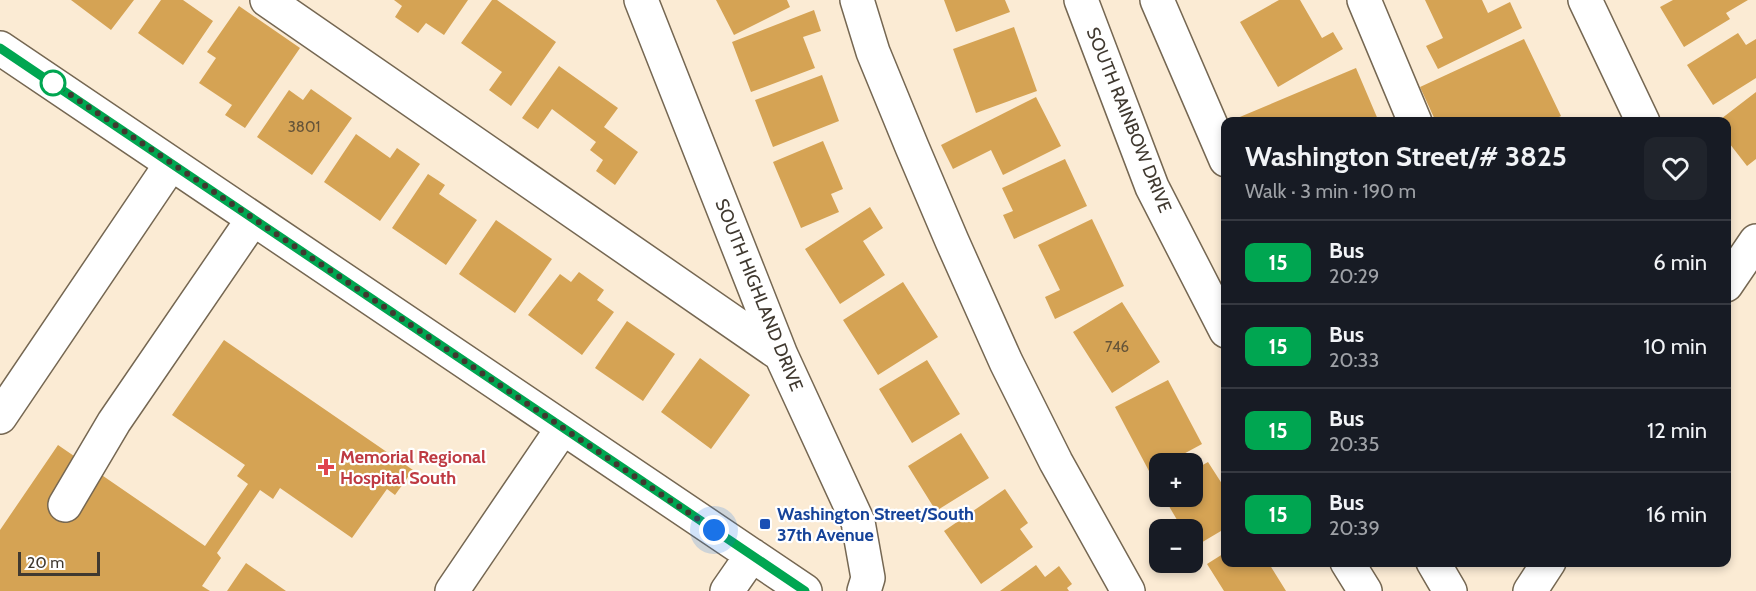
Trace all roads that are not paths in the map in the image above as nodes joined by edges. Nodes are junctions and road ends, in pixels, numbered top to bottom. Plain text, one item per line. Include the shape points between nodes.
1 (267, 0) edge
2 (641, 0) edge
3 (856, 0) edge
4 (1157, 0) edge
5 (1364, 0) edge
6 (1585, 0) edge
7 (1086, 2) edge
8 (0, 48) edge
9 (1413, 117) edge
10 (1641, 117) edge
11 (1221, 148) edge
12 (171, 164) junction
13 (253, 219) junction
14 (1756, 241) edge
15 (1731, 272) edge
16 (1221, 321) edge
17 (781, 355) junction
18 (0, 417) edge
19 (562, 429) junction
20 (65, 505) dead end
21 (752, 555) junction
22 (1350, 567) edge
23 (1436, 567) edge
24 (1546, 567) edge
25 (452, 591) edge
26 (728, 591) edge
27 (805, 591) edge
28 (864, 591) edge
29 (1128, 591) edge
30 (1365, 591) edge
31 (1450, 591) edge
32 (1530, 591) edge

1 - 17 street
2 - 17 street, SOUTH HIGHLAND DRIVE
3 - 29 street via 873,52 1006,362
4 - 11 street
5 - 9 street
6 - 10 street
7 - 16 street, SOUTH RAINBOW DRIVE via 1152,187
8 - 12 street
12 - 13 street
12 - 18 street
13 - 19 street
13 - 20 street via 114,422
14 - 15 street
17 - 28 street, SOUTH HIGHLAND DRIVE via 858,522 868,578
19 - 21 street
19 - 25 street
21 - 26 street
21 - 27 street
22 - 30 street
23 - 31 street
24 - 32 street

